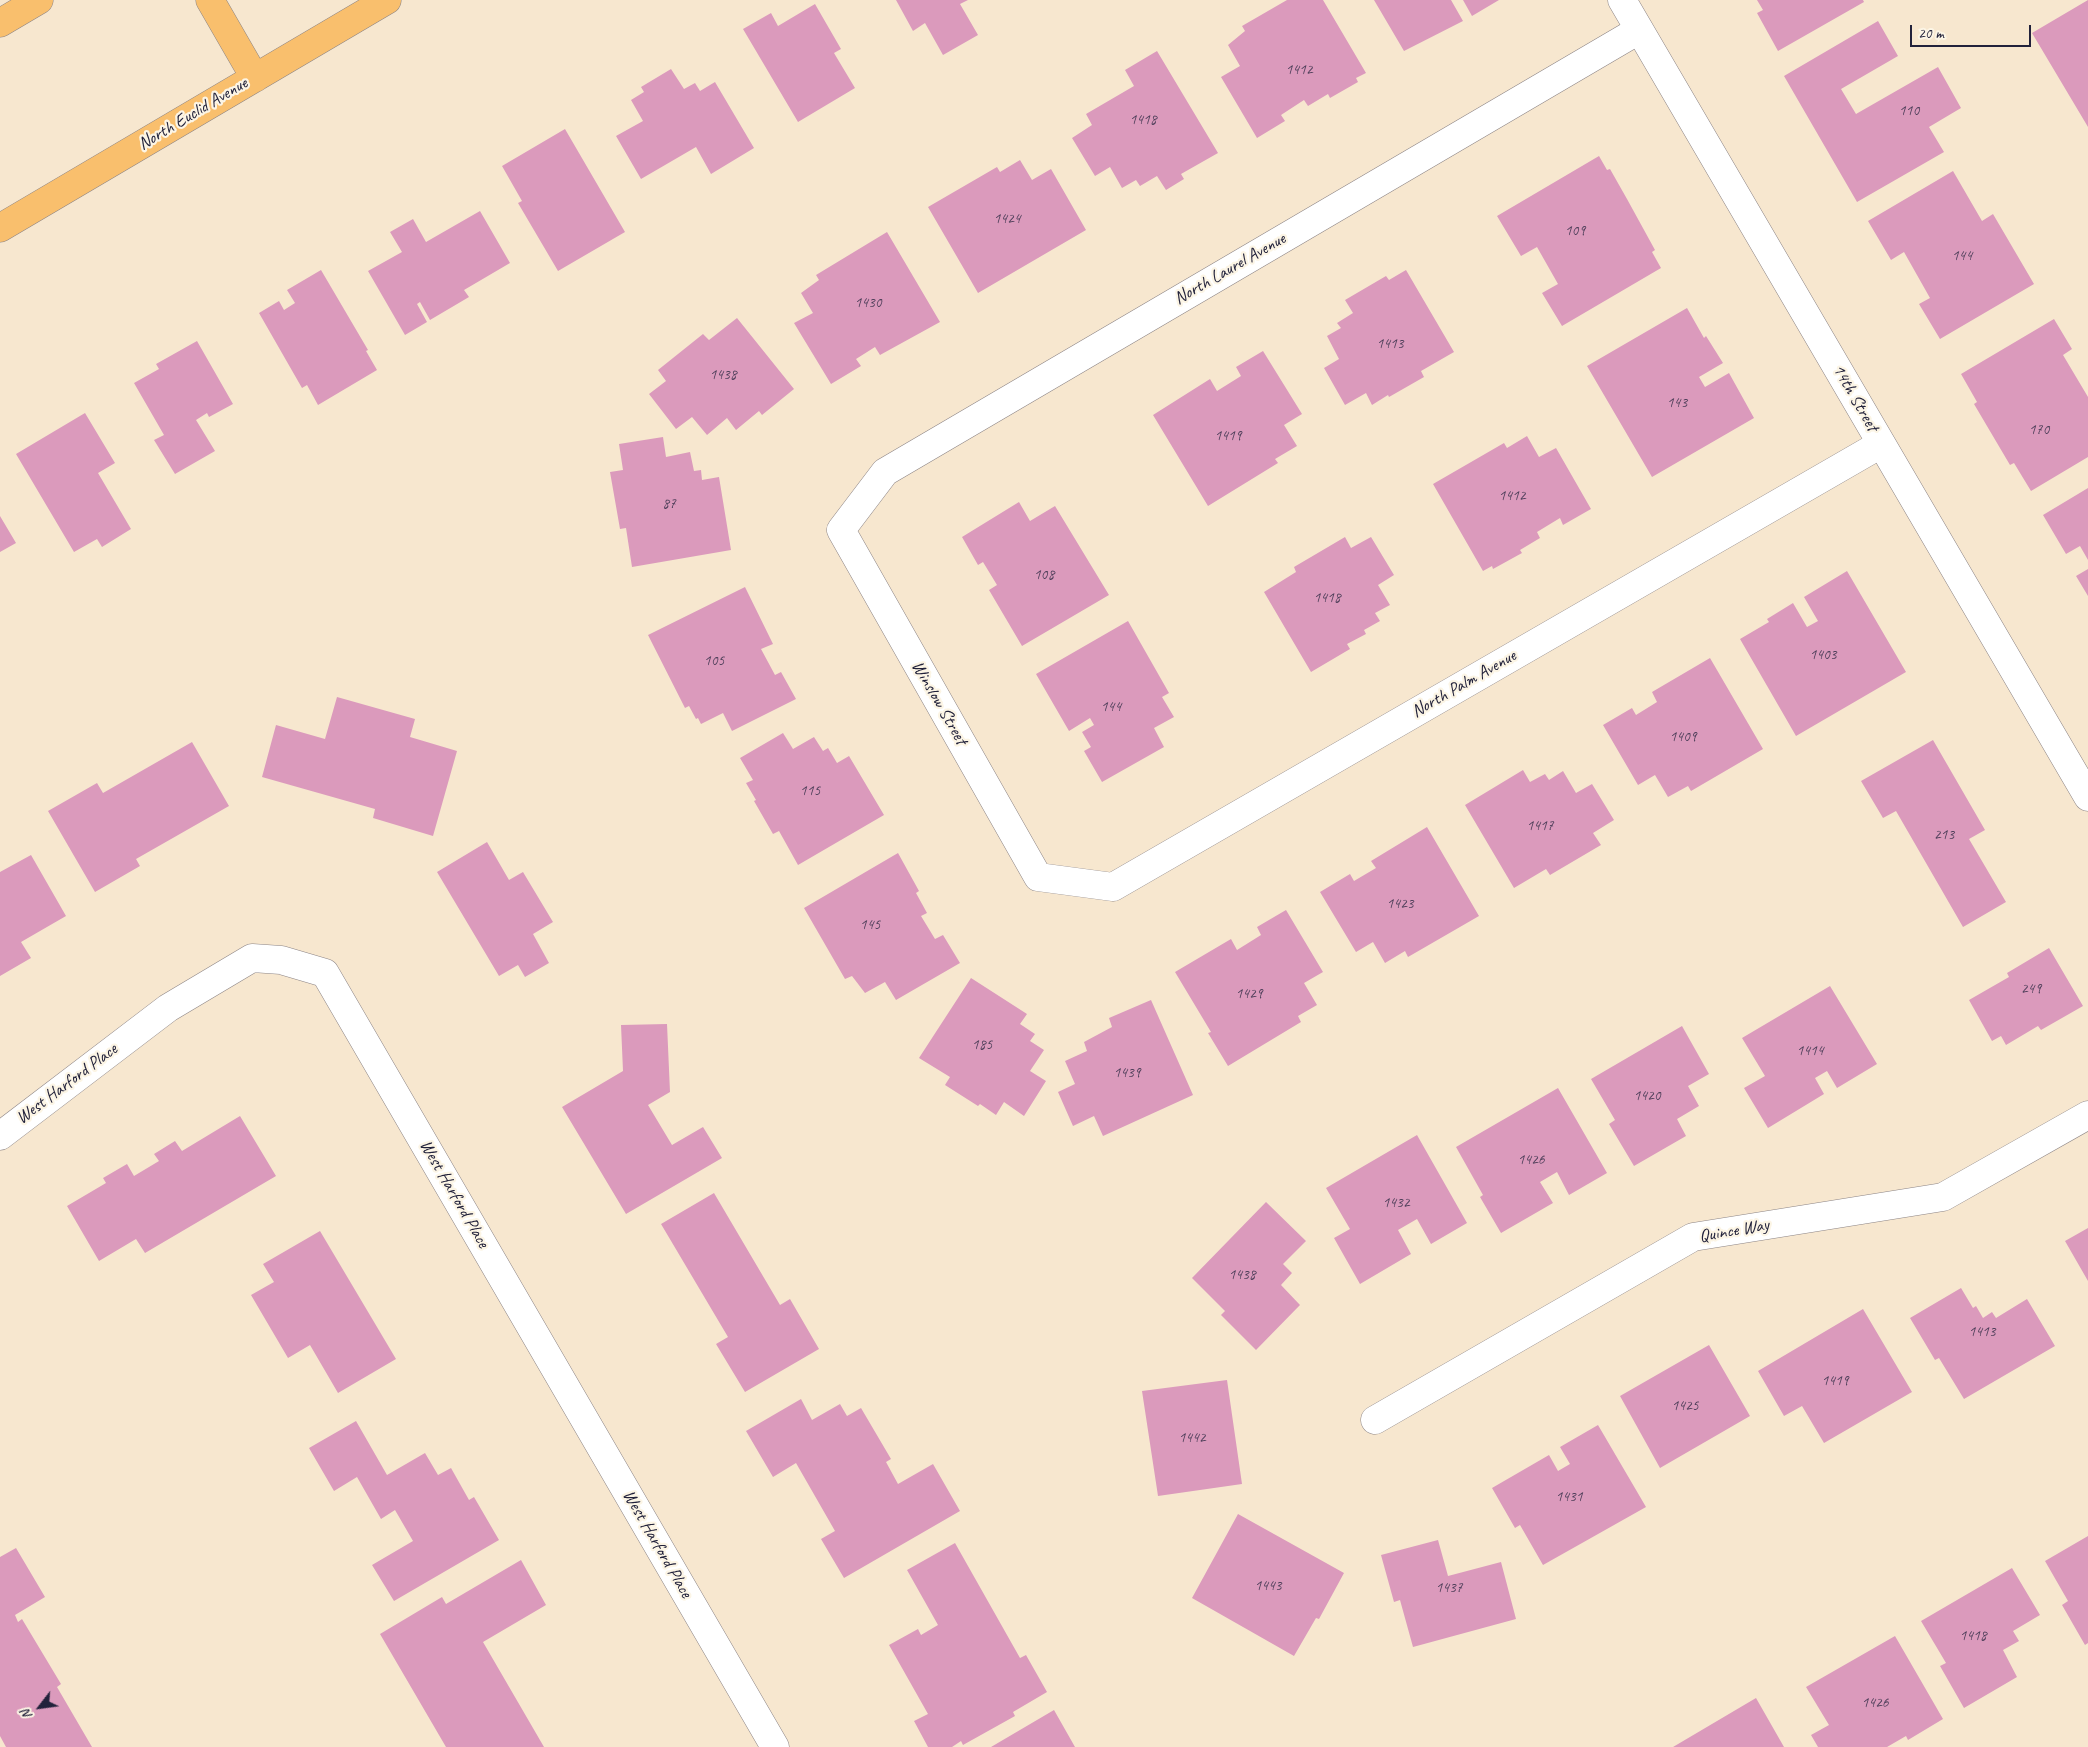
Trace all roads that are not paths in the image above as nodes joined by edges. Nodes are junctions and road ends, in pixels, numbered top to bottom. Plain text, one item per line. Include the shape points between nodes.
1 (39, 0) edge
2 (210, 0) edge
3 (387, 0) edge
4 (1622, 0) edge
5 (0, 23) edge
6 (1639, 30) junction
7 (255, 78) junction
8 (0, 228) edge
9 (1881, 444) junction
10 (841, 530) joint
11 (2088, 797) edge
12 (1038, 877) joint
13 (2088, 1115) edge
14 (0, 1136) edge
15 (1376, 1420) dead end
16 (775, 1747) edge

1 - 5 main road
2 - 7 main road
3 - 7 main road, North Euclid Avenue
4 - 6 street, 14th Street
6 - 9 street, 14th Street
6 - 10 street, North Laurel Avenue via 885,472
7 - 8 main road, North Euclid Avenue
9 - 11 street, 14th Street
9 - 12 street, North Palm Avenue via 1113,887
10 - 12 street, Winslow Street
13 - 15 street, Quince Way via 1943,1197 1693,1237
14 - 16 street, West Harford Place via 168,1008 252,958 281,960 325,973

